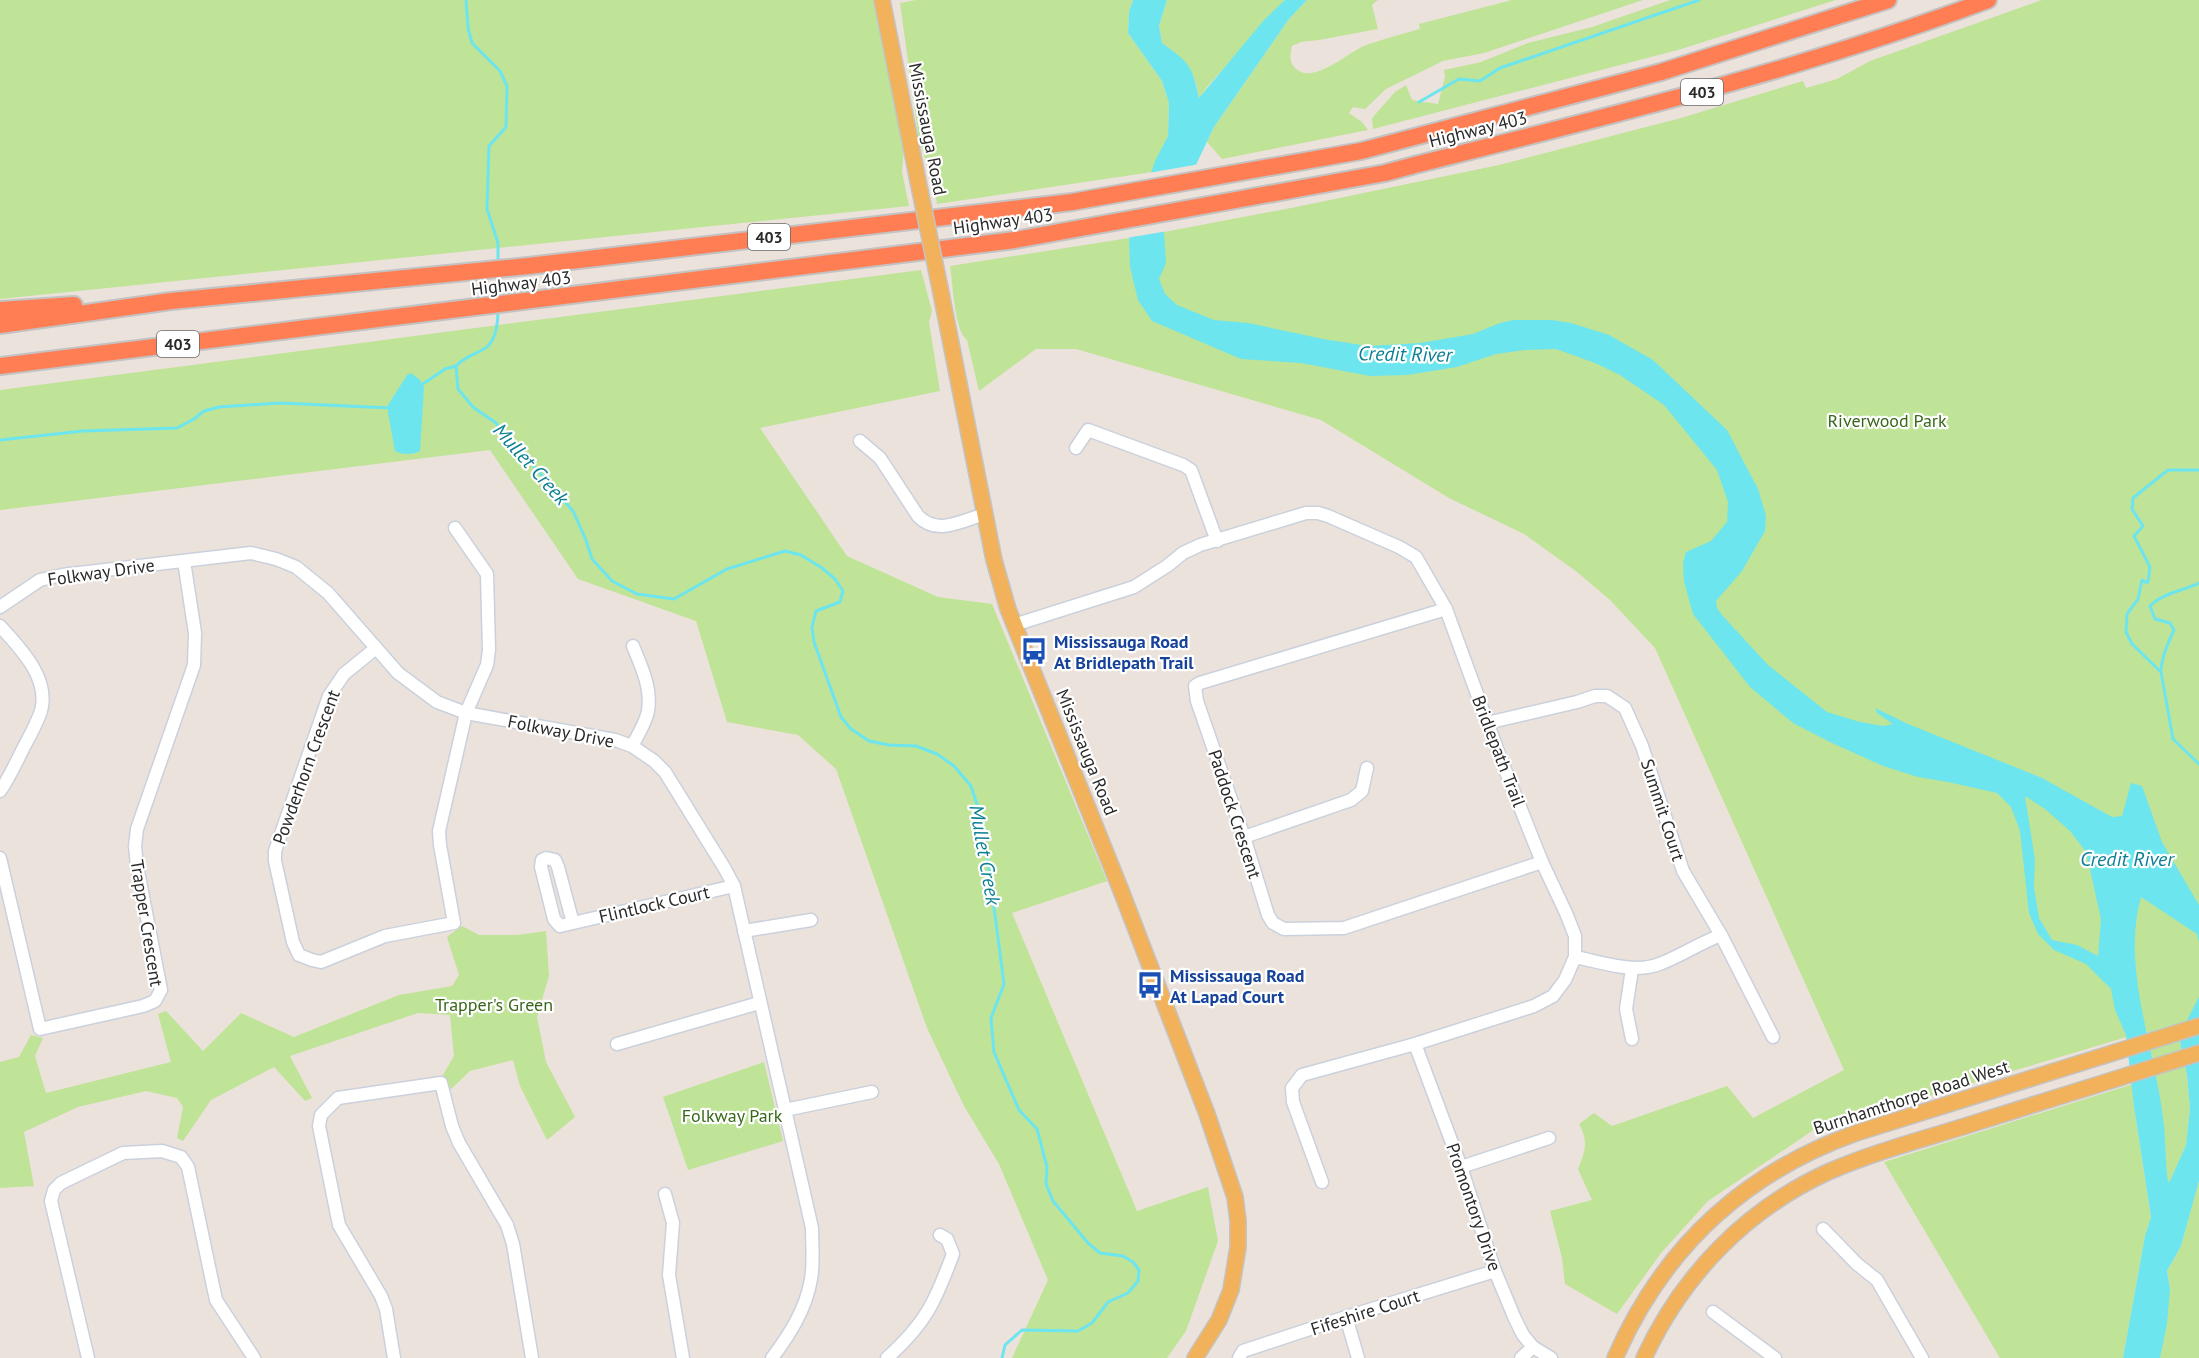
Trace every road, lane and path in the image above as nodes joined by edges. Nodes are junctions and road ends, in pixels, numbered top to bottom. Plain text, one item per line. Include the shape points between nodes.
1 (882, 0) edge
2 (1888, 0) edge
3 (1988, 0) edge
4 (171, 301) junction
5 (0, 310) edge
6 (0, 325) edge
7 (1, 366) edge
8 (860, 441) dead end
9 (1076, 447) dead end
10 (985, 514) junction
11 (455, 528) dead end
12 (1217, 541) junction
13 (184, 561) junction
14 (0, 607) edge
15 (1446, 609) junction
16 (1014, 625) junction
17 (0, 626) edge
18 (633, 646) dead end
19 (376, 648) junction
20 (466, 713) junction
21 (1487, 723) junction
22 (632, 746) junction
23 (1367, 768) dead end
24 (0, 791) edge
25 (1244, 837) junction
26 (0, 858) edge
27 (1542, 862) junction
28 (734, 886) junction
29 (811, 920) dead end
30 (573, 923) junction
31 (744, 931) junction
32 (1721, 936) junction
33 (1575, 957) junction
34 (1632, 969) junction
35 (759, 1003) junction
36 (2199, 1026) edge
37 (1773, 1037) dead end
38 (1632, 1039) dead end
39 (617, 1044) dead end
40 (1415, 1044) junction
41 (2199, 1053) edge
42 (872, 1092) dead end
43 (785, 1110) junction
44 (1549, 1138) dead end
45 (1461, 1167) junction
46 (1322, 1182) dead end
47 (666, 1194) dead end
48 (1823, 1229) dead end
49 (940, 1235) dead end
50 (1496, 1271) junction
51 (1713, 1312) dead end
52 (1346, 1317) junction
53 (1533, 1347) junction
54 (88, 1358) edge
55 (254, 1358) edge
56 (394, 1358) edge
57 (532, 1358) edge
58 (683, 1358) edge
59 (772, 1358) edge
60 (887, 1358) edge
61 (1195, 1358) edge
62 (1239, 1358) edge
63 (1358, 1358) edge
64 (1521, 1358) edge
65 (1551, 1358) edge
66 (1615, 1358) edge
67 (1644, 1358) edge
68 (1774, 1358) edge
69 (1922, 1358) edge

1 - 10 main road, Mississauga Road, bridge
2 - 4 highway, Highway 403 / 403 via 1661,72 1381,146 1072,202 528,266
3 - 7 highway, Highway 403 / 403 via 1836,52 1681,98 1385,173 1015,240
4 - 5 highway
4 - 6 highway, Highway 403 / 403
8 - 10 street via 880,458 925,523 946,526
9 - 12 street via 1088,430 1191,470
10 - 16 main road, Mississauga Road
11 - 20 street via 481,563 488,587 487,665
12 - 15 street, Bridlepath Trail via 1306,513 1318,513 1416,557
12 - 16 street, Bridlepath Trail via 1183,553 1134,587
13 - 14 street, Folkway Drive via 62,574 40,580
13 - 19 street, Folkway Drive via 251,553 296,567 328,593
13 - 26 street, Trapper Crescent via 195,633 194,665 137,829 135,846 161,990 155,1001 40,1029
15 - 21 street, Bridlepath Trail
15 - 25 street, Paddock Crescent via 1196,686 1197,701
16 - 61 main road, Mississauga Road via 1133,920 1207,1114 1234,1197 1238,1247 1231,1290 1219,1320
17 - 24 street via 25,653 42,692 42,709 36,725
18 - 22 street via 649,699 648,712
19 - 20 street, Folkway Drive via 398,673 437,702
19 - 20 street, Powderhorn Crescent via 344,674 329,696 279,837 275,861 298,954 321,962 385,936 454,923 439,831
20 - 22 street, Folkway Drive
21 - 27 street, Bridlepath Trail
21 - 32 street, Summit Court via 1595,696 1607,696 1626,708 1683,871
22 - 28 street, Folkway Drive via 654,761 675,786
23 - 25 street via 1362,790 1351,800
25 - 27 street, Paddock Crescent via 1268,915 1284,929 1344,928
27 - 33 street, Bridlepath Trail via 1575,936
28 - 30 street, Flintlock Court
28 - 31 street, Folkway Drive
29 - 31 street
30 - 30 street, Flintlock Court via 558,867 555,860 546,858 540,867 554,919 560,926
31 - 35 street, Folkway Drive
32 - 34 street via 1660,964
32 - 37 street, Summit Court
33 - 34 street
33 - 40 street via 1553,996 1534,1006
34 - 38 street via 1626,1009
35 - 39 street
35 - 43 street, Folkway Drive
36 - 66 main road, Burnhamthorpe Road West via 1833,1141 1765,1176 1692,1237 1666,1269
40 - 45 street, Promontory Drive
40 - 46 street via 1302,1075 1292,1088 1293,1102
41 - 67 main road via 1853,1162 1815,1178 1741,1227 1693,1276
42 - 43 street
43 - 59 street, Folkway Drive via 813,1228 812,1278 797,1322
44 - 45 street
45 - 50 street, Promontory Drive
47 - 58 street via 673,1223 669,1275
48 - 69 street via 1877,1280
49 - 60 street via 947,1239 953,1254 937,1296 925,1318
50 - 52 street, Fifeshire Court
50 - 53 street, Promontory Drive via 1523,1335
51 - 68 street
52 - 62 street, Fifeshire Court via 1244,1351
52 - 63 street
53 - 64 street
53 - 65 street, Promontory Drive
54 - 55 street via 51,1201 54,1190 123,1153 162,1151 181,1157 188,1167 216,1300
56 - 57 street via 381,1296 339,1225 319,1126 321,1115 338,1098 441,1083 459,1143 507,1225

